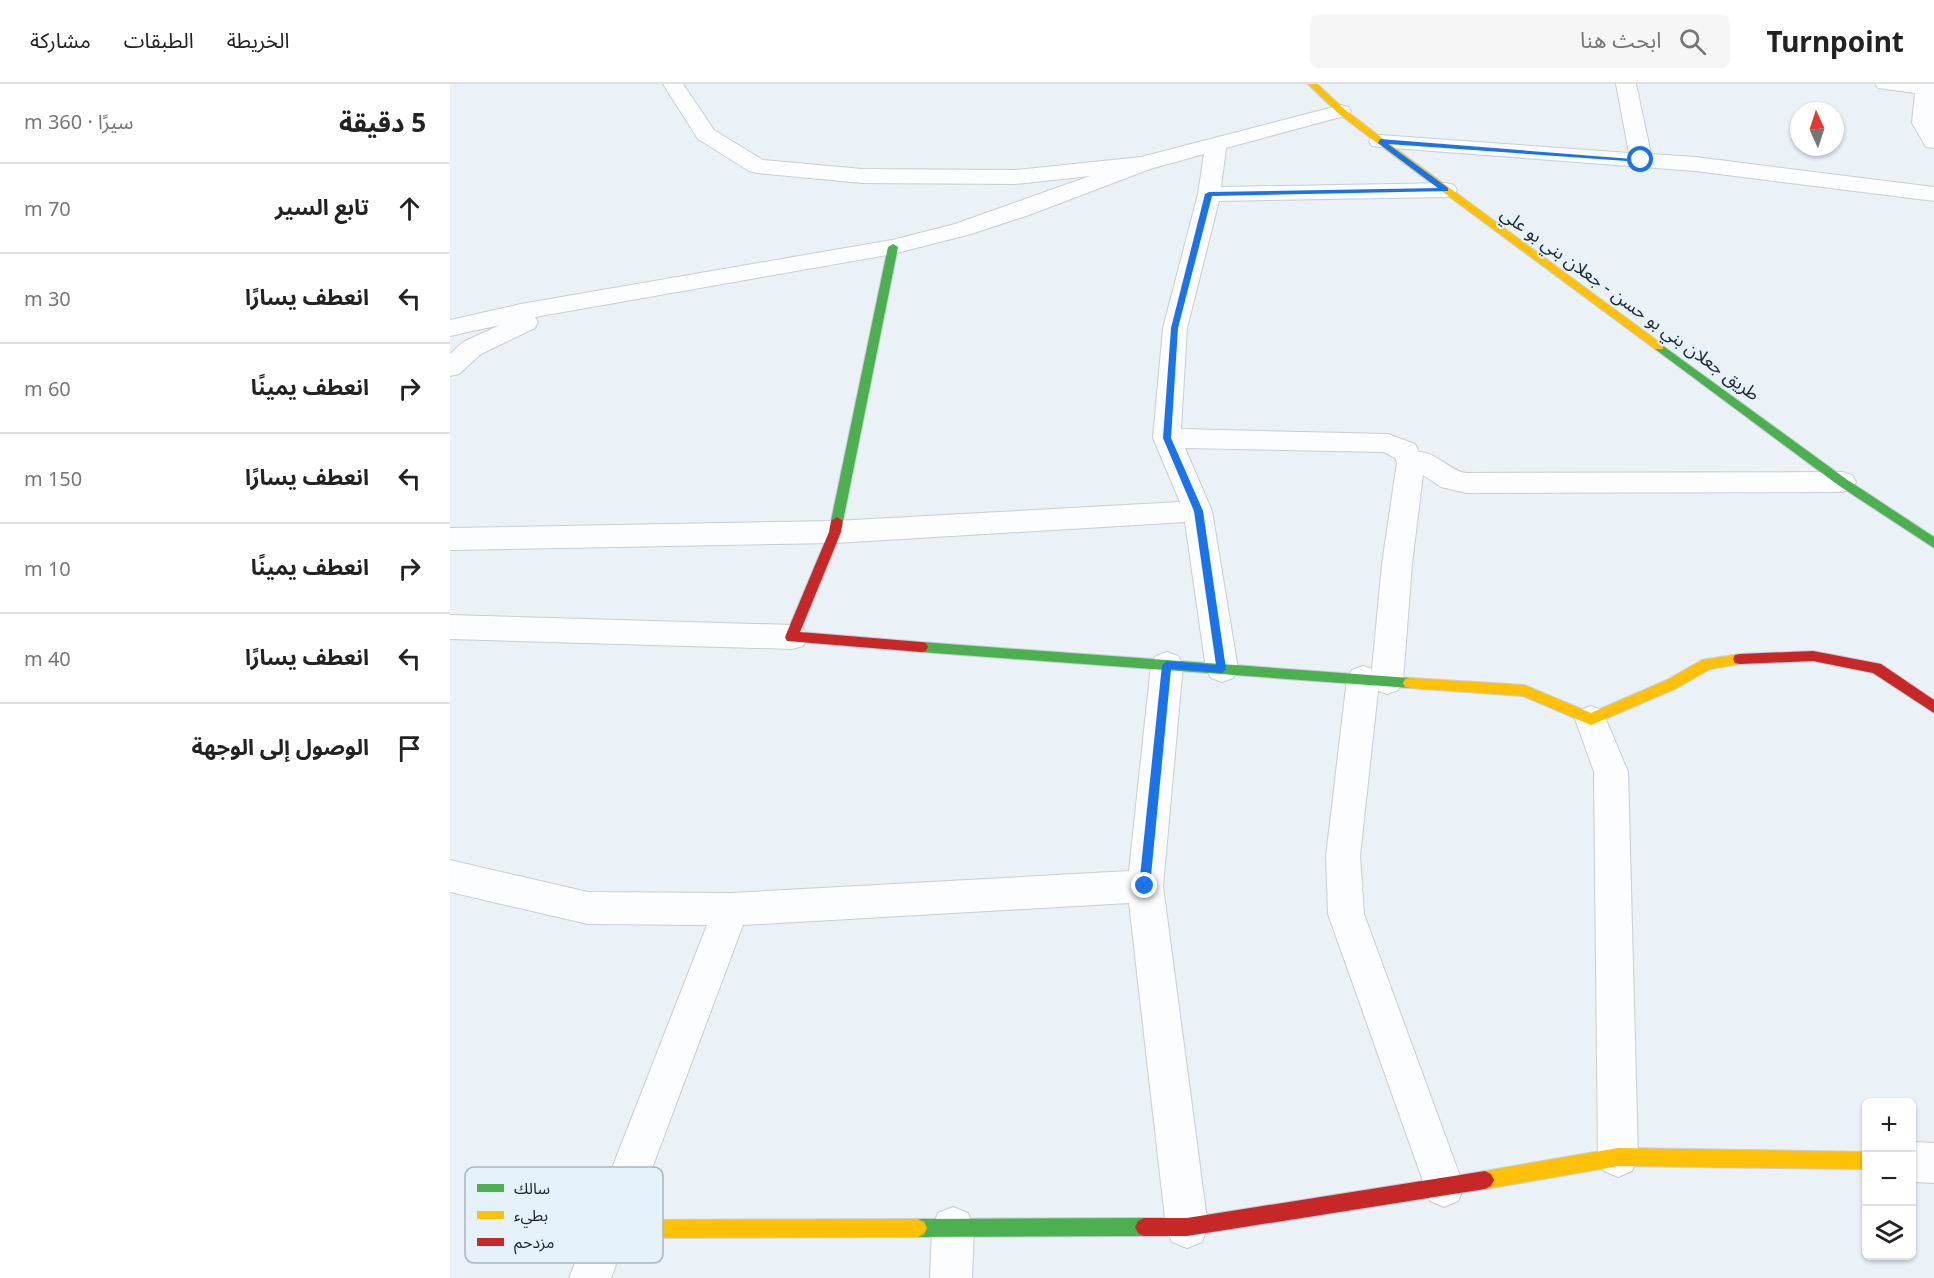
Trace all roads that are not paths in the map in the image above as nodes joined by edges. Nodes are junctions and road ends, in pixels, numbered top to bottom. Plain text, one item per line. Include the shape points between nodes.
1 (673, 84) edge
2 (1312, 84) edge
3 (1626, 84) edge
4 (1886, 84) edge
5 (1924, 86) edge
6 (1341, 111) junction
7 (1380, 141) junction
8 (1934, 142) edge
9 (1216, 144) junction
10 (1641, 160) junction
11 (1142, 164) junction
12 (1446, 190) junction
13 (1209, 194) junction
14 (1934, 194) edge
15 (893, 246) junction
16 (582, 301) junction
17 (450, 328) edge
18 (450, 368) edge
19 (1167, 438) junction
20 (1411, 462) junction
21 (1842, 482) junction
22 (1198, 511) junction
23 (835, 532) junction
24 (450, 539) edge
25 (1934, 543) edge
26 (450, 627) edge
27 (792, 637) junction
28 (1167, 665) junction
29 (1222, 669) junction
30 (1375, 680) junction
31 (1934, 707) edge
32 (1591, 719) junction
33 (450, 876) edge
34 (1145, 886) junction
35 (731, 909) junction
36 (1618, 1157) junction
37 (1862, 1161) edge
38 (1916, 1162) edge
39 (1934, 1162) edge
40 (631, 1167) edge
41 (1444, 1187) junction
42 (1187, 1227) junction
43 (953, 1228) junction
44 (663, 1229) edge
45 (595, 1263) edge
46 (590, 1278) edge
47 (951, 1278) edge

1 - 11 street via 706,134 757,166 862,176 1015,177
2 - 6 street, طريق جعلان بني بو حسن - جعلان بني بو علي
3 - 10 street
4 - 5 street
5 - 8 street via 1923,123
6 - 7 street, طريق جعلان بني بو حسن - جعلان بني بو علي
6 - 9 street
7 - 10 street
7 - 12 street, طريق جعلان بني بو حسن - جعلان بني بو علي
9 - 11 street
9 - 13 street
10 - 14 street
11 - 15 street via 1021,210
12 - 13 street
12 - 21 street, طريق جعلان بني بو حسن - جعلان بني بو علي
13 - 19 street via 1174,328
15 - 16 street
15 - 23 street
16 - 17 street
16 - 18 street via 472,348
19 - 20 street via 1388,443 1405,451
19 - 22 street
20 - 21 street via 1424,462 1441,477 1466,483
20 - 30 street
21 - 25 street, طريق جعلان بني بو حسن - جعلان بني بو علي
22 - 23 street
22 - 29 street
23 - 24 street
23 - 27 street
26 - 27 street
27 - 28 street
28 - 29 street
28 - 34 street
29 - 30 street
30 - 32 street via 1524,691
30 - 41 street via 1343,856 1346,914
31 - 32 street via 1876,668 1813,656 1755,657 1707,664 1672,684
32 - 36 street via 1611,772
33 - 35 street via 588,908
34 - 35 street
34 - 42 street
35 - 40 street
36 - 37 street
36 - 41 street
38 - 39 street
41 - 42 street
42 - 43 street
43 - 44 street
43 - 47 street
45 - 46 street

